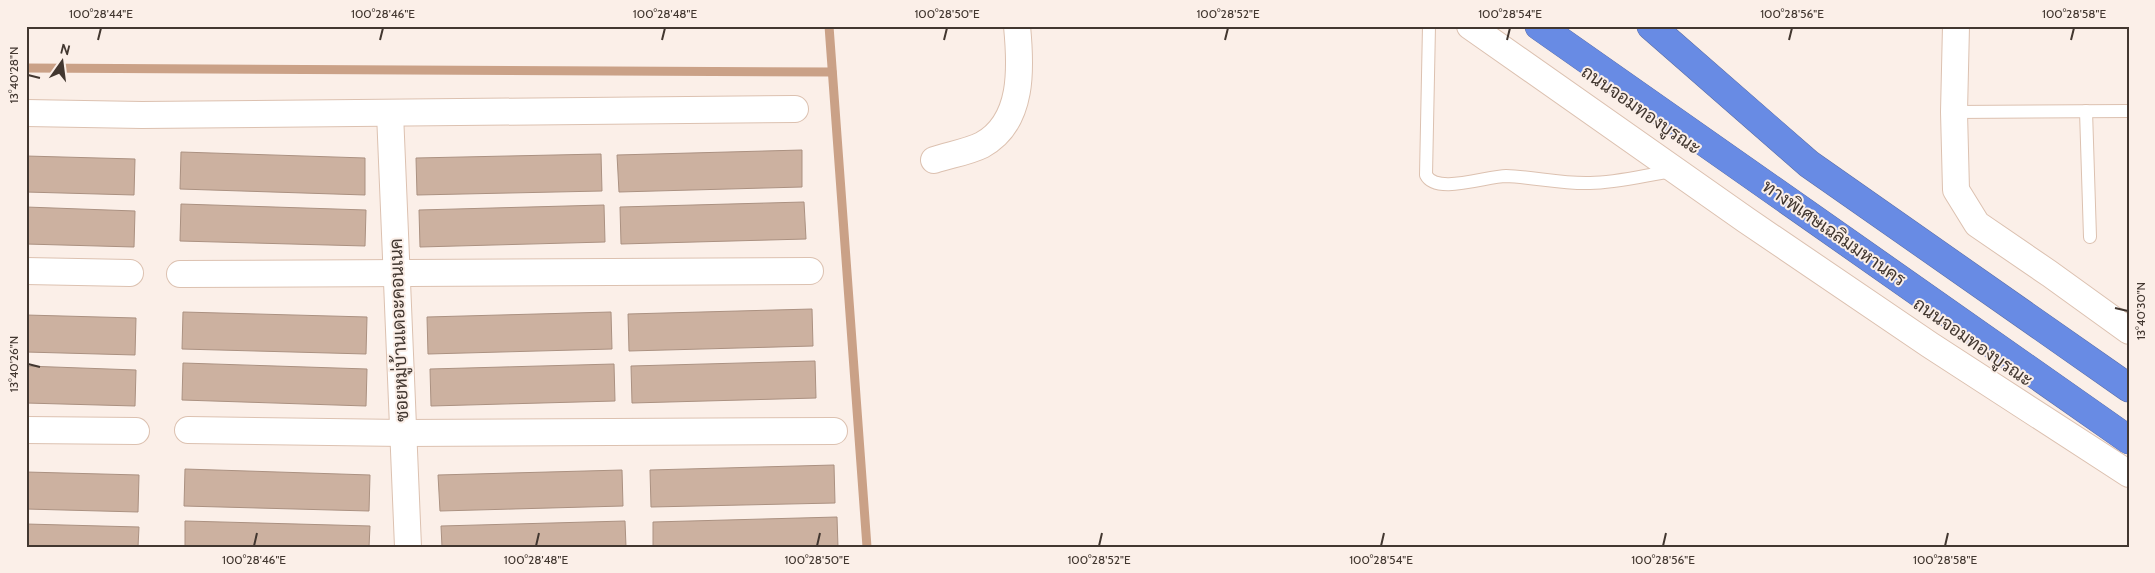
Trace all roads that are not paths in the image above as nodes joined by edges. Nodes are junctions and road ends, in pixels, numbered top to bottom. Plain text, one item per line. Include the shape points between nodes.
1 (1017, 26) edge
2 (1429, 26) edge
3 (1470, 26) edge
4 (1522, 26) edge
5 (1539, 26) edge
6 (1651, 26) edge
7 (1956, 26) edge
8 (795, 109) dead end
9 (2086, 111) junction
10 (2129, 111) edge
11 (390, 112) junction
12 (1954, 112) junction
13 (26, 113) edge
14 (934, 160) dead end
15 (1676, 170) junction
16 (2090, 237) dead end
17 (26, 271) edge
18 (810, 271) dead end
19 (130, 273) dead end
20 (180, 274) dead end
21 (397, 274) junction
22 (2129, 331) edge
23 (2128, 388) edge
24 (26, 430) edge
25 (188, 430) dead end
26 (834, 431) dead end
27 (136, 432) dead end
28 (403, 433) junction
29 (2129, 440) edge
30 (2129, 451) edge
31 (2129, 474) edge
32 (408, 547) edge

1 - 14 street via 1020,54 1014,109 1004,127 982,145
2 - 15 lane via 1426,175 1433,183 1444,185 1504,176 1592,183
3 - 15 street
4 - 30 street, ถนนจอมทองบูรณะ
5 - 29 highway, ทางพิเศษเฉลิมมหานคร
6 - 23 highway via 1809,164
7 - 12 street
8 - 11 street
9 - 10 lane
9 - 12 lane
9 - 16 lane
11 - 13 street
11 - 21 street, ซอยหมู่บ้านเดอะคอนเนค
12 - 22 street via 1956,190 1978,224
15 - 31 street via 1930,345
17 - 19 street
18 - 21 street
20 - 21 street
21 - 28 street, ซอยหมู่บ้านเดอะคอนเนค
24 - 27 street
25 - 28 street
26 - 28 street
28 - 32 street, ซอยหมู่บ้านเดอะคอนเนค

